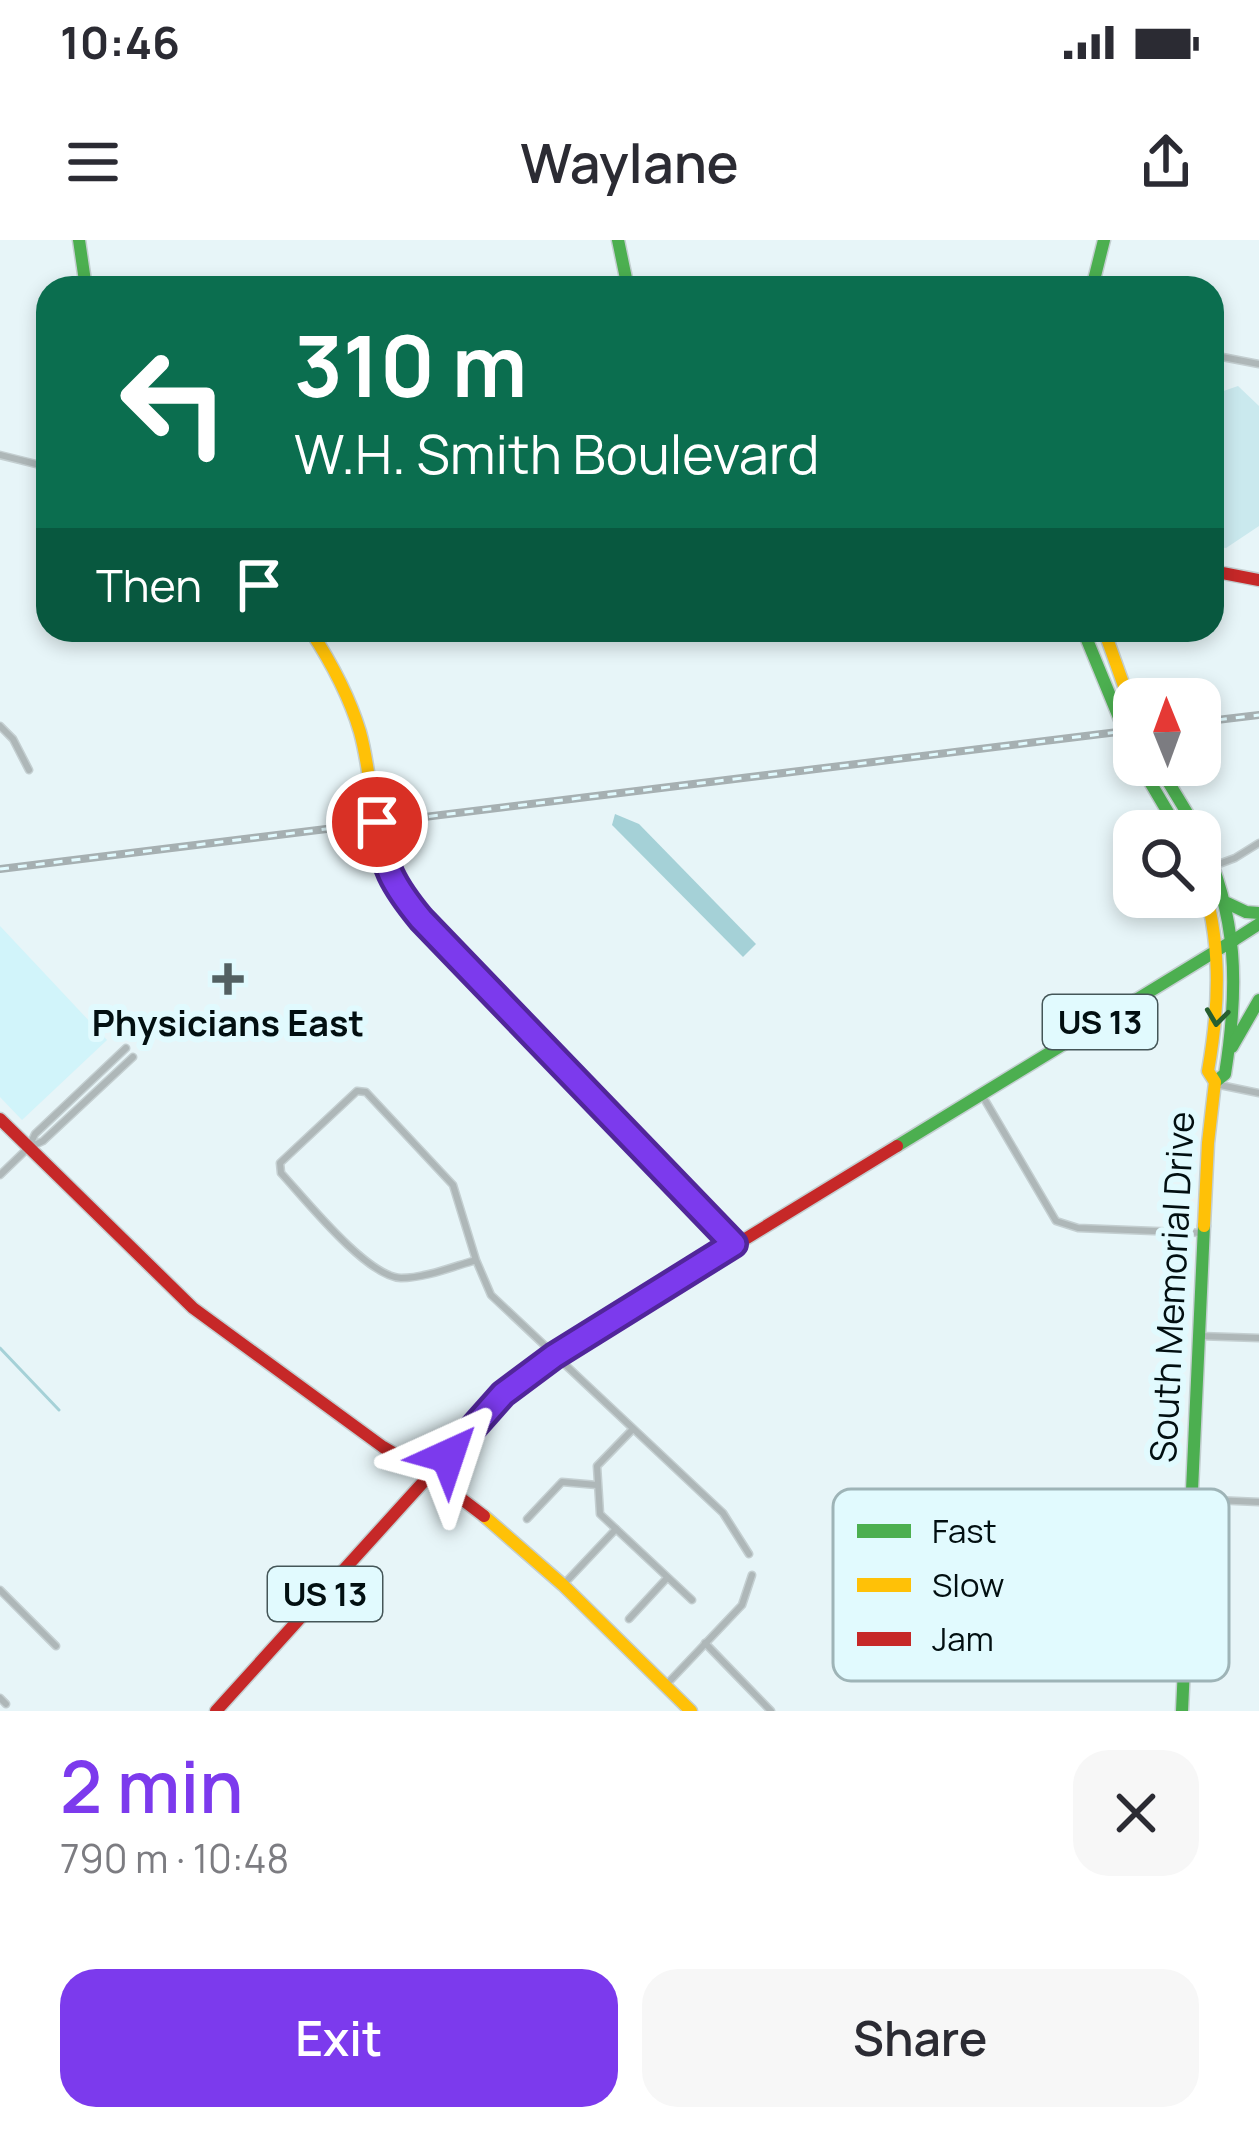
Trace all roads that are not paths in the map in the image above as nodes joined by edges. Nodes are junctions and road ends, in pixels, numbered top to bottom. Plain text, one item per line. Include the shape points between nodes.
1 (79, 240) edge
2 (617, 240) edge
3 (1104, 240) edge
4 (84, 276) edge
5 (625, 276) edge
6 (1095, 276) edge
7 (1224, 358) edge
8 (1259, 364) edge
9 (0, 455) edge
10 (36, 464) edge
11 (1224, 573) edge
12 (1259, 580) edge
13 (318, 642) edge
14 (1087, 642) edge
15 (1108, 642) edge
16 (1121, 678) edge
17 (1113, 706) edge
18 (0, 726) edge
19 (29, 770) dead end
20 (1259, 843) edge
21 (1221, 863) edge
22 (1221, 885) edge
23 (1227, 903) junction
24 (1259, 913) edge
25 (1213, 918) edge
26 (1259, 924) edge
27 (1234, 940) junction
28 (1219, 949) junction
29 (1259, 1000) edge
30 (126, 1048) dead end
31 (1229, 1051) junction
32 (134, 1057) dead end
33 (1215, 1083) junction
34 (1259, 1093) edge
35 (982, 1095) junction
36 (0, 1119) edge
37 (28, 1148) junction
38 (0, 1175) edge
39 (1204, 1233) junction
40 (734, 1244) junction
41 (476, 1260) junction
42 (1199, 1336) junction
43 (1259, 1338) edge
44 (554, 1356) junction
45 (633, 1429) junction
46 (430, 1474) junction
47 (597, 1485) junction
48 (1191, 1489) edge
49 (1229, 1500) edge
50 (1259, 1502) edge
51 (527, 1519) dead end
52 (616, 1529) junction
53 (748, 1554) dead end
54 (752, 1575) dead end
55 (667, 1577) junction
56 (563, 1585) junction
57 (0, 1590) edge
58 (692, 1600) dead end
59 (629, 1619) dead end
60 (705, 1643) junction
61 (56, 1646) dead end
62 (1183, 1681) edge
63 (665, 1686) junction
64 (216, 1711) edge
65 (691, 1711) edge
66 (771, 1711) edge
67 (1182, 1711) edge

1 - 4 main road
2 - 5 main road
3 - 6 main road
7 - 8 street
9 - 10 street
11 - 12 main road
13 - 40 main road via 360,727 385,864 398,891
14 - 17 main road
15 - 16 main road
18 - 19 street
20 - 21 street
22 - 23 main road, South Memorial Drive
23 - 24 main road
23 - 27 main road, South Memorial Drive
25 - 28 main road, South Memorial Drive
26 - 27 main road
27 - 28 main road, US 13
27 - 31 main road, South Memorial Drive
28 -> 33 main road, South Memorial Drive via 1208,1071
28 - 35 main road, US 13
29 - 31 main road
30 - 37 street
31 - 33 main road, South Memorial Drive via 1226,1074
32 - 37 street
33 - 34 street
33 - 39 main road, South Memorial Drive
35 - 39 street via 1056,1221
35 - 40 main road, US 13
36 - 37 main road
37 - 38 street
37 - 46 main road via 194,1309
39 - 42 main road, South Memorial Drive
40 - 44 main road, US 13
41 - 41 street via 407,1278 380,1273 279,1167 362,1090 452,1185
41 - 44 street via 491,1295
42 - 43 street
42 - 48 main road, South Memorial Drive
44 - 45 street
44 - 46 main road, US 13 via 503,1394
45 - 47 street via 597,1466
45 - 53 street via 723,1513
46 - 56 main road
46 - 64 main road, US 13
47 - 51 street via 562,1482
47 - 52 street via 600,1514
49 - 50 street
52 - 55 street
52 - 56 street
54 - 60 street via 742,1605
55 - 58 street
55 - 59 street
56 - 63 main road
57 - 61 street
60 - 63 street
60 - 66 street
62 - 67 main road, South Memorial Drive
63 - 65 main road

